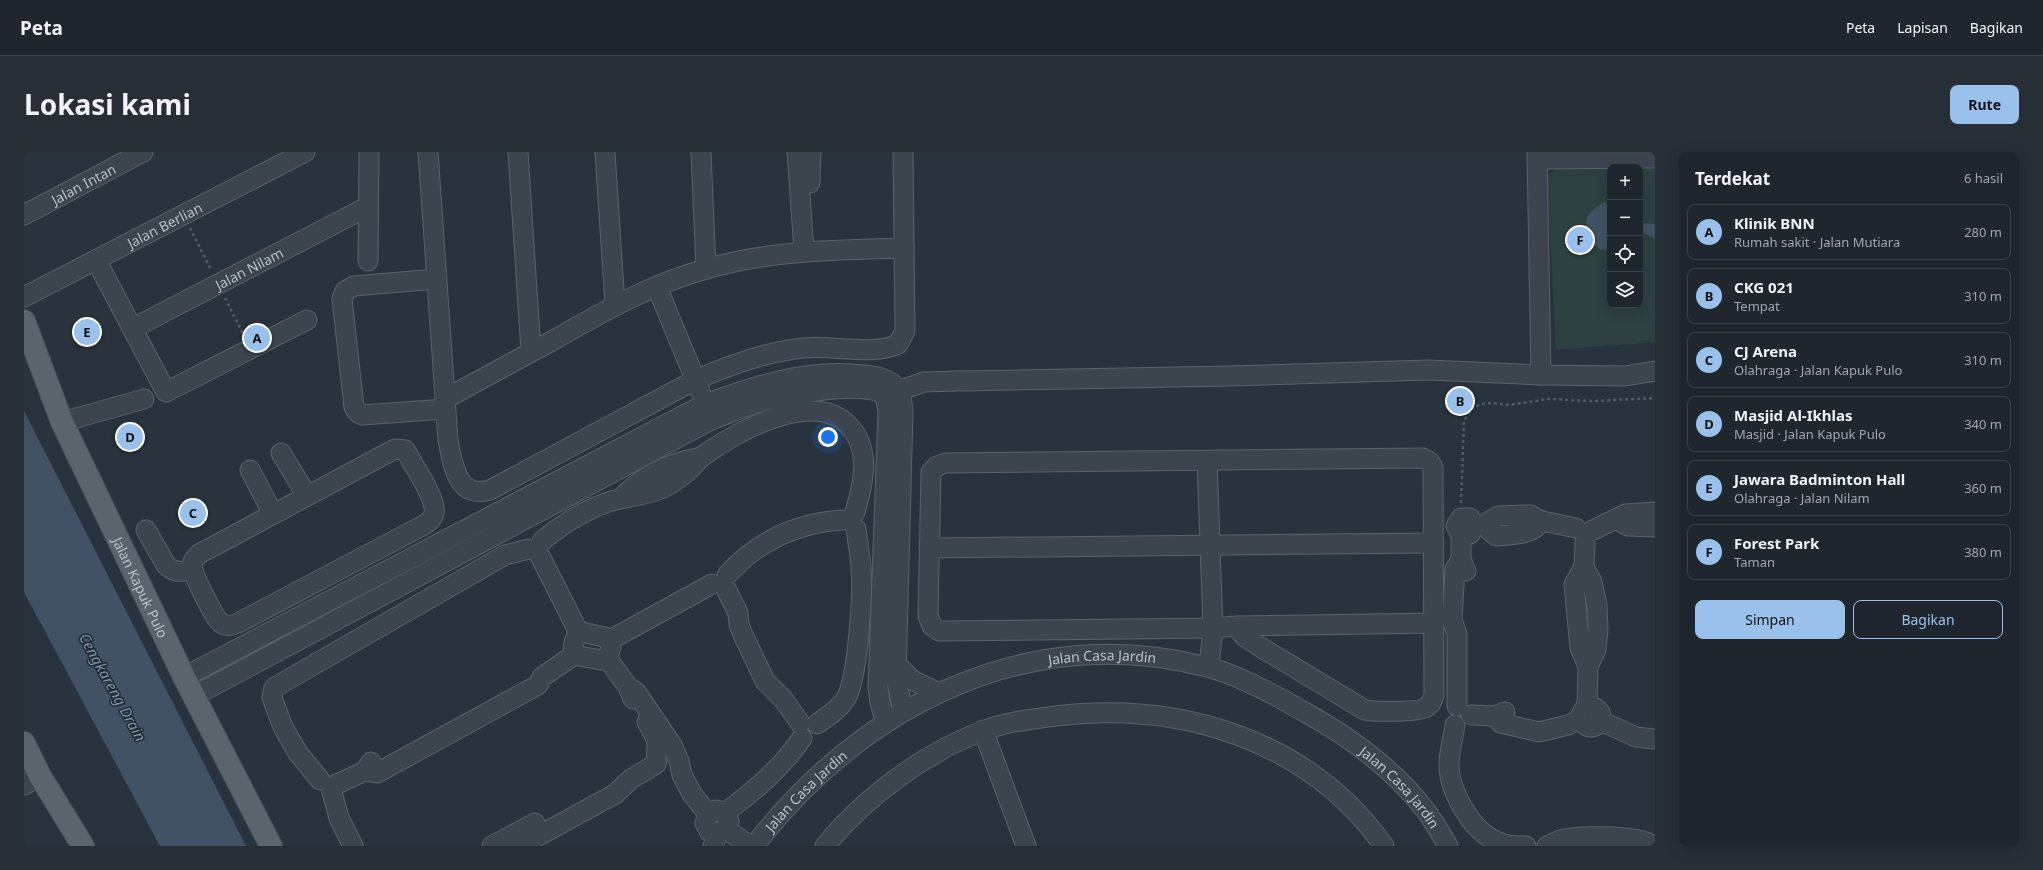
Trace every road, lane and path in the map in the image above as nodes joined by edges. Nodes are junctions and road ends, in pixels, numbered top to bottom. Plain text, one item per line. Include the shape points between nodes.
1 (143, 152) edge
2 (305, 152) edge
3 (369, 152) edge
4 (428, 152) edge
5 (518, 152) edge
6 (605, 152) edge
7 (701, 152) edge
8 (797, 152) edge
9 (811, 152) edge
10 (903, 152) edge
11 (1537, 156) edge
12 (1655, 158) edge
13 (367, 207) junction
14 (24, 215) edge
15 (904, 248) junction
16 (807, 251) junction
17 (96, 260) junction
18 (368, 261) dead end
19 (706, 269) junction
20 (436, 279) junction
21 (657, 287) junction
22 (24, 297) edge
23 (614, 305) junction
24 (307, 320) dead end
25 (131, 326) junction
26 (26, 329) edge
27 (531, 352) junction
28 (1655, 371) edge
29 (1541, 376) junction
30 (697, 379) junction
31 (892, 393) junction
32 (1655, 398) edge
33 (144, 399) dead end
34 (445, 404) junction
35 (708, 412) junction
36 (62, 422) junction
37 (282, 453) dead end
38 (1207, 461) junction
39 (250, 470) dead end
40 (307, 496) junction
41 (1655, 512) edge
42 (273, 514) junction
43 (1615, 519) junction
44 (851, 520) junction
45 (1469, 525) junction
46 (1655, 527) edge
47 (146, 530) dead end
48 (1585, 533) junction
49 (1434, 543) junction
50 (1209, 544) junction
51 (929, 548) junction
52 (537, 549) junction
53 (193, 570) junction
54 (329, 576) junction
55 (722, 583) junction
56 (340, 596) junction
57 (350, 614) junction
58 (1435, 623) junction
59 (1236, 626) junction
60 (1213, 628) junction
61 (579, 633) junction
62 (610, 640) junction
63 (574, 655) junction
64 (608, 659) junction
65 (896, 664) junction
66 (1209, 667) junction
67 (184, 677) junction
68 (628, 687) junction
69 (939, 692) junction
70 (194, 696) junction
71 (1464, 710) junction
72 (903, 711) junction
73 (1584, 713) junction
74 (886, 722) junction
75 (807, 728) junction
76 (983, 730) junction
77 (1655, 739) edge
78 (24, 743) edge
79 (656, 764) junction
80 (682, 775) junction
81 (631, 779) junction
82 (32, 781) edge
83 (327, 785) junction
84 (718, 827) edge
85 (83, 846) edge
86 (272, 846) edge
87 (342, 846) edge
88 (353, 846) edge
89 (492, 846) edge
90 (520, 846) edge
91 (750, 846) edge
92 (754, 846) edge
93 (825, 846) edge
94 (1026, 846) edge
95 (1384, 846) edge
96 (1448, 846) edge
97 (1506, 846) edge
98 (1526, 846) edge
99 (1547, 846) edge
100 (1653, 846) edge

1 - 14 street, Jalan Intan
2 - 17 street, Jalan Berlian
3 - 13 street
4 - 20 street
5 - 27 street
6 - 23 street
7 - 19 street
8 - 16 street
9 - 16 street
10 - 15 street
11 - 12 street
11 - 29 street
13 - 18 street
13 - 25 street, Jalan Nilam via 141,324
15 - 16 street
15 - 30 street via 905,331 898,344 880,349 822,347 787,351 747,360
16 - 19 street via 758,257
17 - 22 street, Jalan Berlian
17 - 25 street
19 - 21 street
20 - 34 street
20 - 34 street via 354,286 345,291 342,299 354,407 357,412 362,415
21 - 23 street
21 - 30 street
23 - 27 street
24 - 25 street via 165,392
26 - 36 main road, Jalan Kapuk Pulo
27 - 34 street
28 - 29 street via 1625,376
29 - 31 street via 1428,370 958,380 924,382
30 - 34 street via 480,493 472,492 466,487 456,471 448,440
30 - 35 street
31 - 35 street via 889,382 879,377 848,373 820,374 787,378 748,388
31 - 65 street via 903,411
31 - 74 street via 888,411 878,687
32 - 45 path via 1594,401 1548,399 1509,405 1481,404 1471,409 1464,422
33 - 36 street
35 - 56 street
35 - 57 street
36 - 67 main road, Jalan Kapuk Pulo
37 - 40 street
38 - 49 street via 1423,458 1430,462 1433,468
38 - 50 street
38 - 51 street via 945,463 931,472
39 - 42 street
40 - 42 street
40 - 54 street via 391,451 400,449 405,450 433,501 434,515 424,526
41 - 43 street via 1626,514
42 - 53 street via 199,554 193,561
43 - 46 street via 1628,526
43 - 48 street
44 - 52 street via 864,474 859,443 854,431 838,417 829,413 804,412 769,420 735,436 701,457 690,469 664,488 638,497 620,499 580,514
44 - 55 street via 807,524 790,531 750,554
44 - 75 street via 861,569 858,641 852,684 845,700 830,715
45 - 48 street via 1496,536 1530,532 1537,529 1542,521
45 - 71 street via 1461,560 1466,570 1464,621 1457,634
47 - 53 street via 170,569
48 - 73 street via 1584,567 1574,584 1580,648 1588,666
49 - 50 street
49 - 58 street
50 - 51 street
50 - 60 street
51 - 60 street via 928,616 932,626 939,631
52 - 61 street
52 - 83 street via 505,555 275,687 272,694 283,727 298,752
53 - 54 street via 216,619 232,626
54 - 56 street
55 - 62 street
55 - 75 street via 777,674 783,699
56 - 57 street
56 - 67 street
57 - 70 street
58 - 59 street
58 - 59 street via 1434,696 1431,704 1424,709 1374,712 1365,710 1288,665 1245,637
59 - 60 street
60 - 66 street
61 - 62 street
61 - 63 street via 573,650
62 - 64 street
63 - 64 street
63 - 83 street via 542,676 531,676 519,681 372,762 365,771
64 - 68 street
65 - 69 street via 912,680
65 - 72 street via 897,689
66 - 69 street, Jalan Casa Jardin via 1128,654 1093,655 1015,666
66 - 96 street, Jalan Casa Jardin via 1278,697 1325,723 1372,758 1409,791
67 - 70 main road, Jalan Kapuk Pulo
68 - 79 street via 655,736
68 - 80 street via 636,692 667,738 676,754
69 - 72 street, Jalan Casa Jardin
70 - 86 main road, Jalan Kapuk Pulo
71 - 73 street via 1494,716 1501,723 1539,732 1568,726
71 - 97 street via 1471,719 1466,725 1455,725 1449,764 1450,779 1469,817 1482,831
72 - 74 street, Jalan Casa Jardin
73 - 77 street via 1596,707 1601,713 1601,721 1636,737
74 - 92 street, Jalan Casa Jardin via 817,775 768,827
75 - 84 street via 783,764
76 - 93 street via 943,749 907,771 865,805
76 - 94 street
76 - 95 street via 1032,719 1085,713 1138,714 1191,721 1214,727 1244,736 1307,769 1333,790
78 - 82 main road
79 - 80 street
79 - 81 street
80 - 84 street via 692,794
81 - 89 street via 610,782
81 - 90 street via 615,794
82 - 85 main road
83 - 87 street via 330,822
83 - 88 street
84 - 91 street
97 - 98 street
99 - 100 street via 1562,839 1598,837 1640,840

